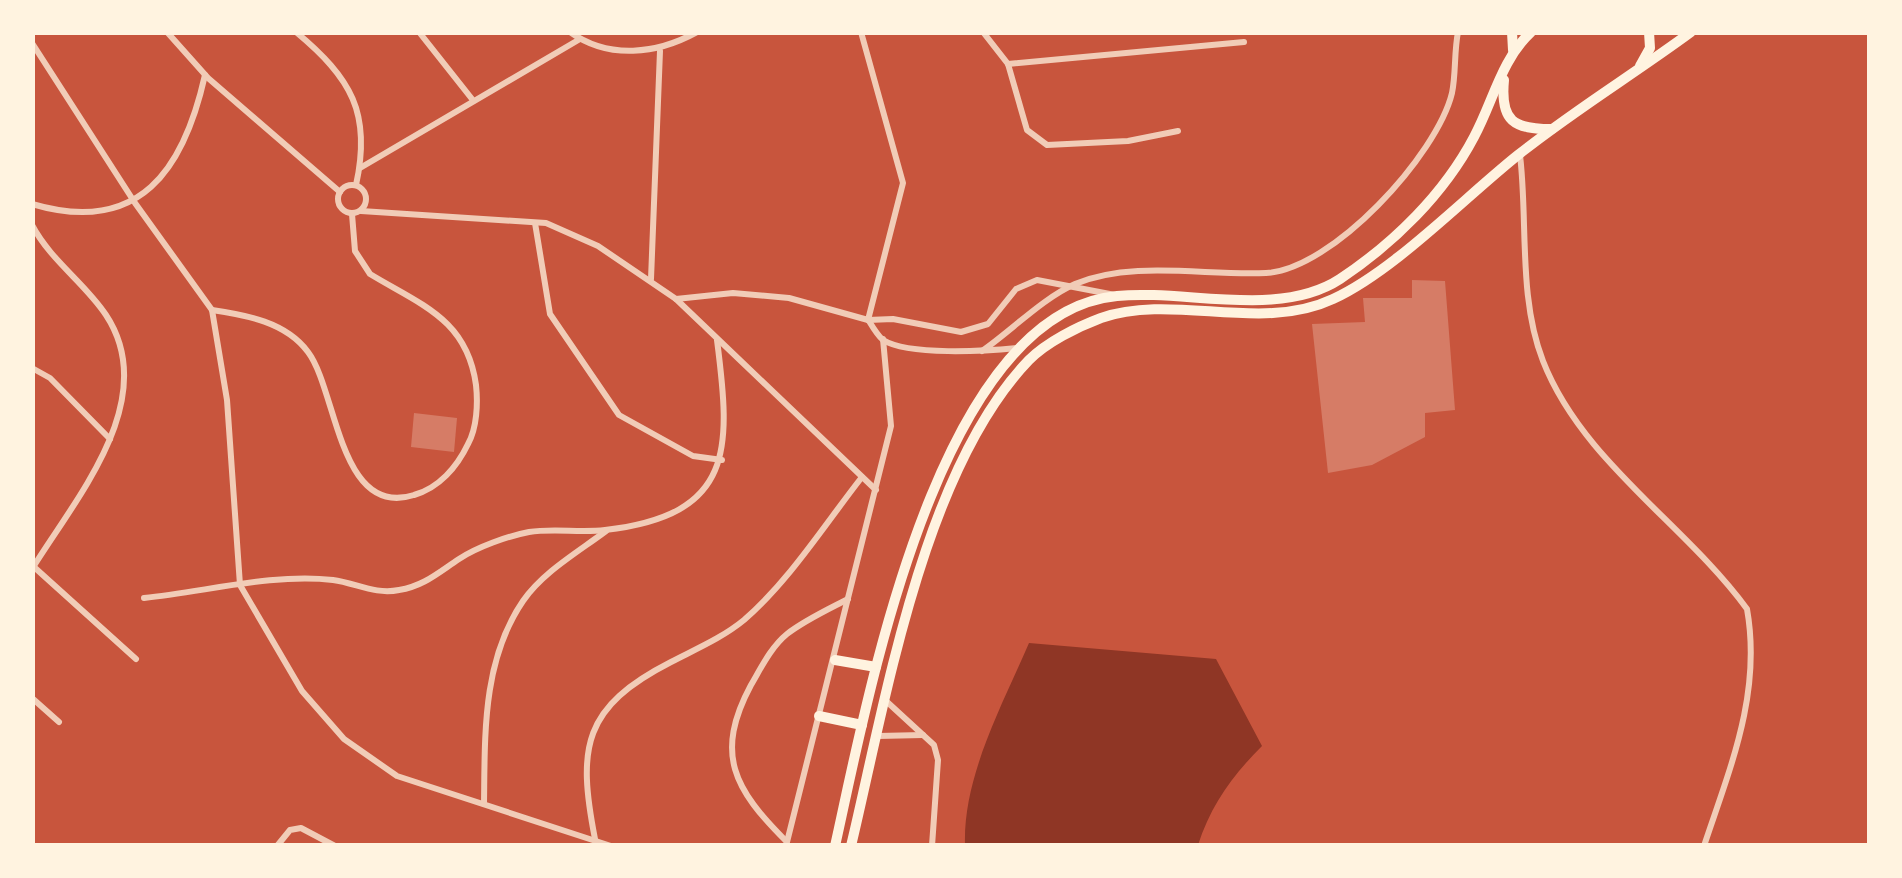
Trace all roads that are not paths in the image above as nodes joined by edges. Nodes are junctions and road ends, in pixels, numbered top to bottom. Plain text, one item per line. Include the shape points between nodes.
1 (167, 32) edge
2 (296, 32) edge
3 (419, 32) edge
4 (570, 32) edge
5 (697, 32) edge
6 (861, 32) edge
7 (983, 32) edge
8 (1512, 32) edge
9 (1531, 32) edge
10 (1650, 32) edge
11 (1691, 32) edge
12 (1457, 34) edge
13 (580, 39) junction
14 (1244, 42) dead end
15 (32, 43) edge
16 (1513, 50) junction
17 (660, 51) junction
18 (1008, 64) junction
19 (1505, 70) junction
20 (1637, 71) junction
21 (205, 75) junction
22 (472, 100) junction
23 (1552, 129) junction
24 (1178, 130) dead end
25 (1520, 153) junction
26 (360, 168) junction
27 (356, 186) junction
28 (340, 192) junction
29 (135, 203) junction
30 (32, 204) edge
31 (361, 211) junction
32 (352, 214) junction
33 (535, 222) junction
34 (32, 225) edge
35 (652, 280) junction
36 (1074, 284) junction
37 (1116, 296) junction
38 (676, 300) junction
39 (212, 310) junction
40 (868, 320) junction
41 (717, 340) junction
42 (883, 340) junction
43 (1016, 348) junction
44 (982, 352) junction
45 (32, 368) edge
46 (110, 439) junction
47 (722, 460) junction
48 (862, 477) junction
49 (876, 490) junction
50 (606, 530) junction
51 (33, 568) edge
52 (240, 585) junction
53 (144, 598) dead end
54 (848, 599) junction
55 (136, 659) dead end
56 (835, 660) junction
57 (876, 668) junction
58 (32, 698) edge
59 (886, 700) junction
60 (819, 716) junction
61 (58, 722) dead end
62 (862, 726) junction
63 (924, 735) junction
64 (878, 736) junction
65 (484, 804) junction
66 (596, 840) junction
67 (787, 844) edge
68 (277, 846) edge
69 (335, 846) edge
70 (611, 846) edge
71 (835, 846) edge
72 (852, 846) edge
73 (932, 846) edge
74 (1704, 846) edge

1 - 21 street
2 - 26 street via 353,95 362,126
3 - 22 street
4 - 13 street
5 - 17 street
6 - 40 street via 904,183
7 - 18 street
8 - 16 main road
9 - 16 main road
10 - 20 main road via 1650,48
11 - 20 main road
12 - 36 street via 1452,95 1434,132 1383,198 1316,257 1271,273 1123,273
13 - 17 street via 639,53
13 - 22 street
14 - 18 street
15 - 29 street
16 - 19 main road
17 - 35 street
18 - 24 street via 1027,130 1047,145 1128,141
19 - 23 main road via 1506,113 1526,129
19 - 37 main road via 1446,185 1340,278 1308,292 1244,300
20 - 23 main road
21 - 28 street
21 - 29 street via 194,122 161,182
22 - 26 street
23 - 25 main road
25 - 59 main road via 1333,299 1279,312 1136,311 1066,334 1030,359 972,445 933,530
25 - 74 street via 1528,293 1542,360 1585,430 1747,609 1744,722
26 - 27 street
27 - 28 street
27 - 31 street via 366,194
28 - 32 street via 340,206
29 - 30 street via 106,210
29 - 39 street
31 - 32 street
31 - 33 street
32 - 39 street via 361,264 444,319 464,341 474,367 478,399 470,440 454,468 427,492 388,498 354,471 320,373 288,332 251,316
33 - 35 street via 598,246
33 - 47 street via 550,314 619,416 693,456
34 - 46 street via 108,318 125,390
35 - 38 street
36 - 37 street
36 - 40 street via 1037,280 1016,290 978,330
36 - 44 street
37 - 43 main road via 1059,316
38 - 40 street via 789,298
38 - 41 street
39 - 52 street via 227,400
40 - 42 street
41 - 47 street via 726,405
41 - 48 street
42 - 44 street
42 - 49 street via 891,426
43 - 44 street
43 - 57 main road via 923,509
45 - 46 street
46 - 51 street
47 - 50 street via 671,516
48 - 49 street
48 - 66 street via 762,604 729,633 657,669 607,706 592,730 586,762
49 - 54 street
50 - 52 street via 530,532 460,558 434,579 402,590 380,592 334,580
50 - 65 street via 523,602 495,657
51 - 55 street
52 - 53 street
52 - 65 street via 302,692 344,739 396,776
54 - 56 street
54 - 67 street via 783,637 731,724 738,777 758,813
56 - 57 main road
56 - 60 street
57 - 62 main road
58 - 61 street
59 - 63 street
59 - 64 main road
60 - 62 main road
60 - 67 street
62 - 71 main road
63 - 64 street
63 - 73 street via 938,760
64 - 72 main road
65 - 66 street
66 - 70 street
68 - 69 street via 290,830 309,829

